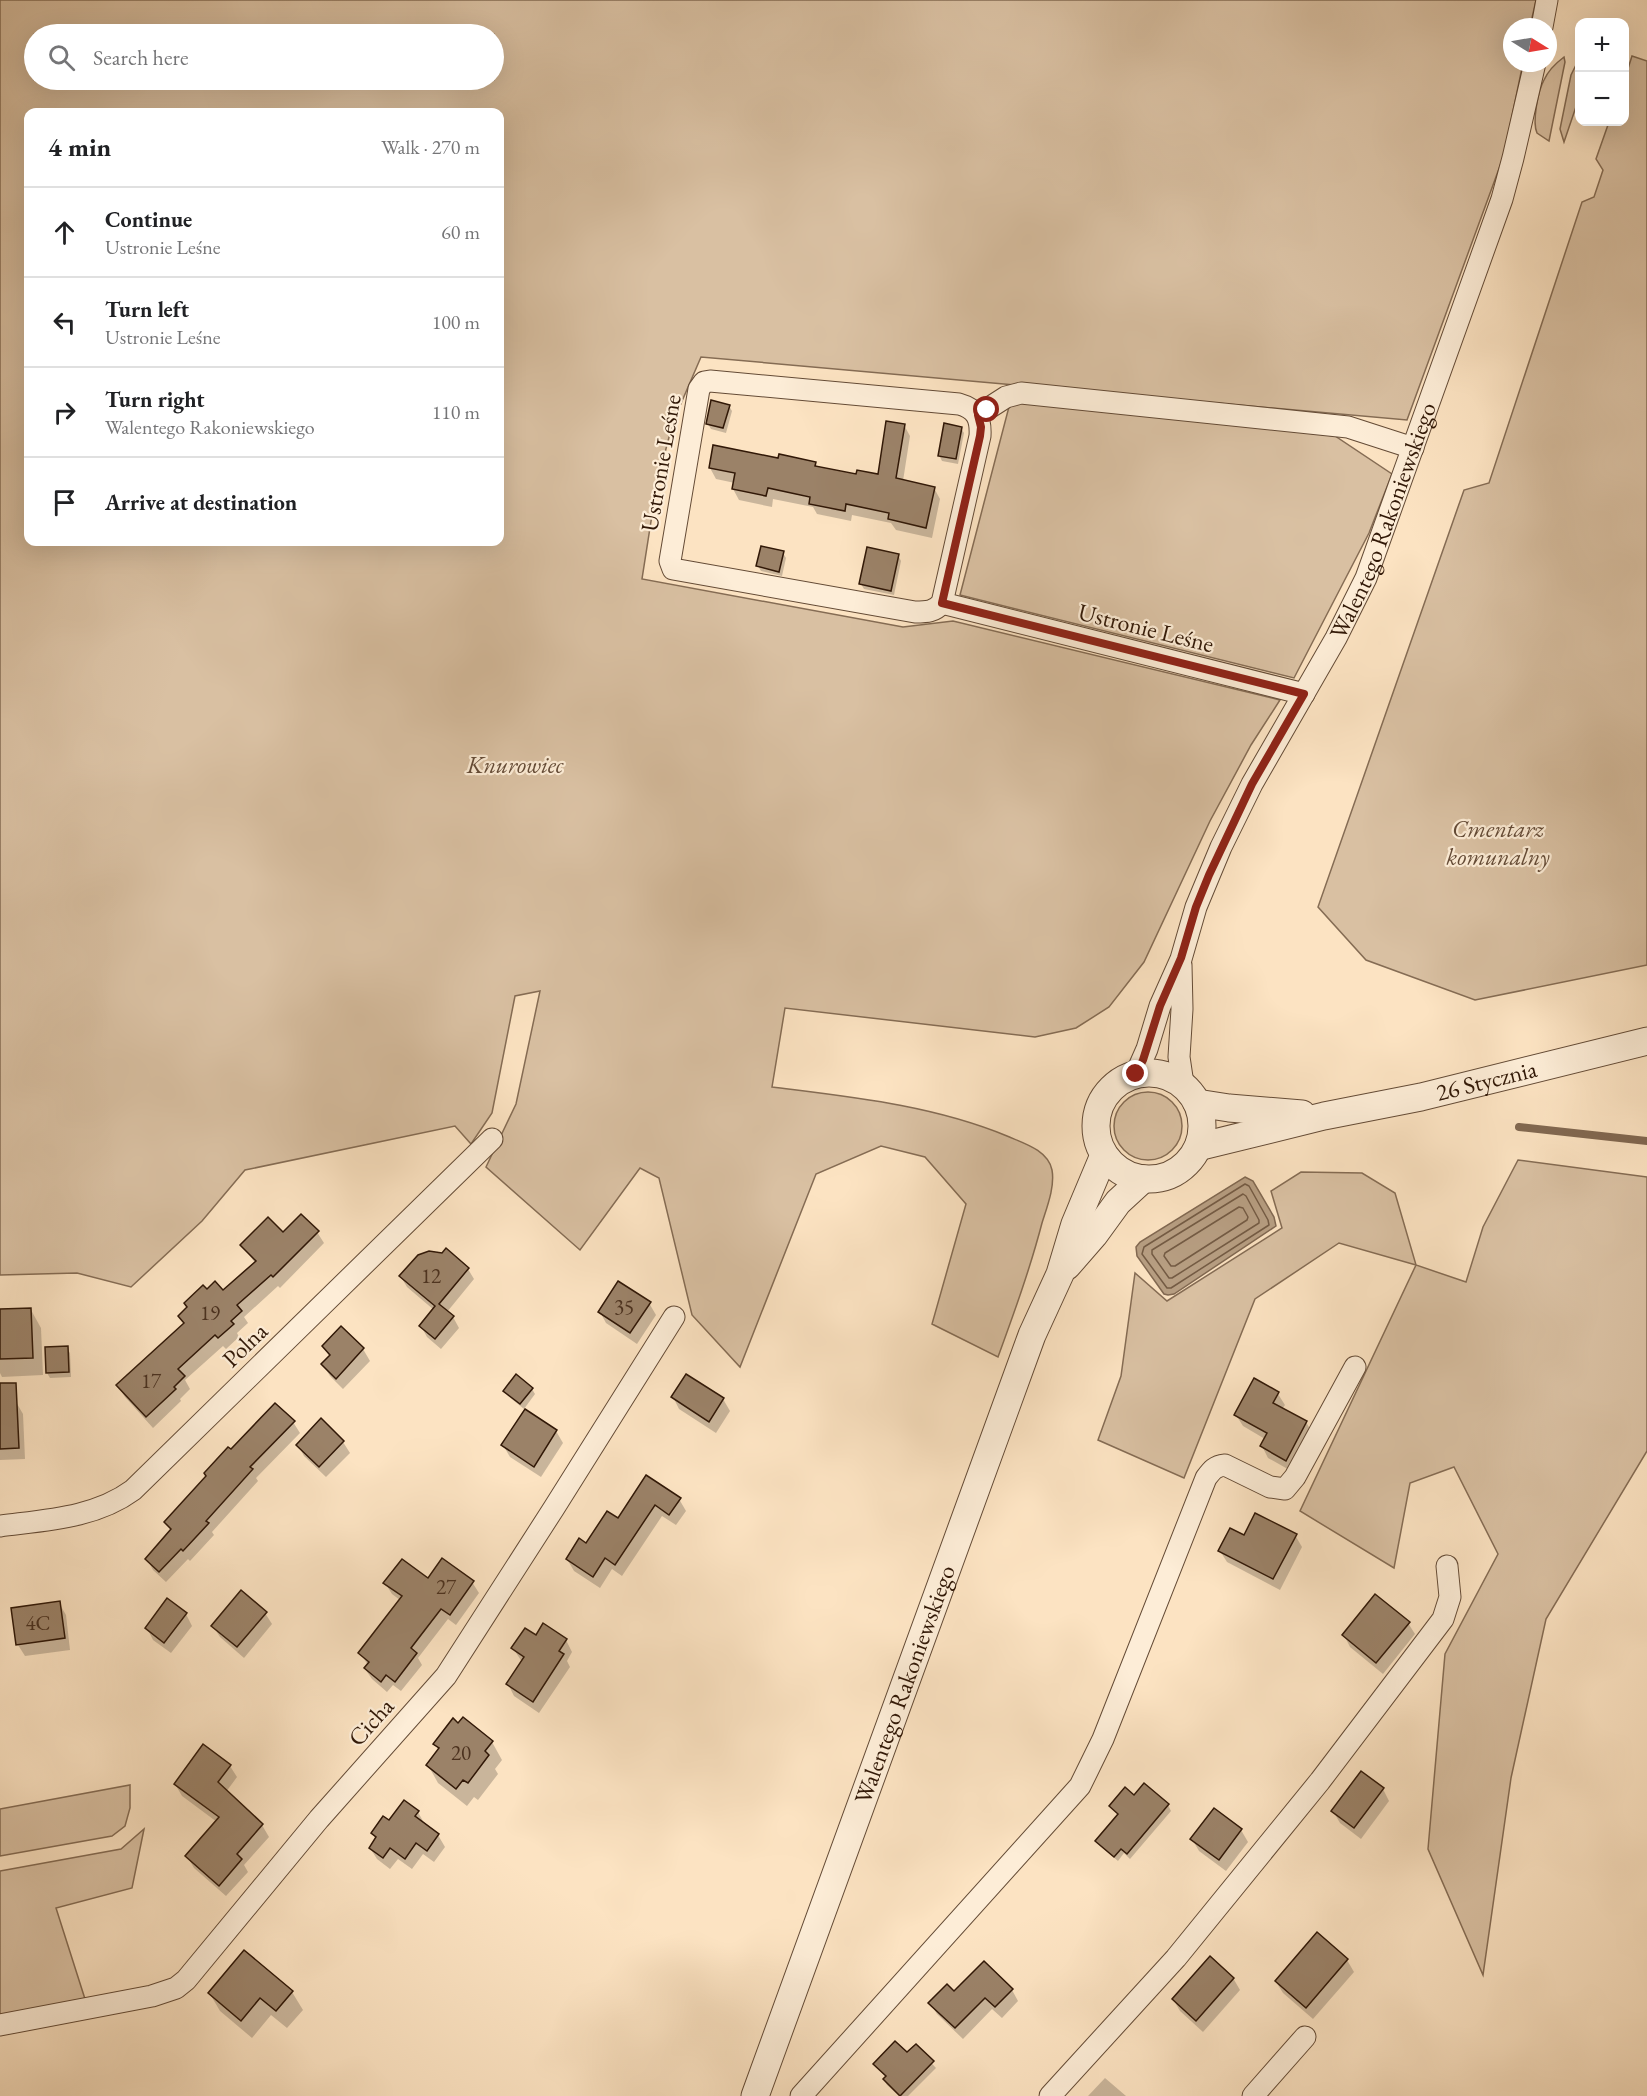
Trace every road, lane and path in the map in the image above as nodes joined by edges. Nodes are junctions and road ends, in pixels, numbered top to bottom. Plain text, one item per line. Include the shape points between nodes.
1 (1547, 0) edge
2 (1544, 18) edge
3 (1533, 72) edge
4 (978, 415) junction
5 (1413, 448) junction
6 (942, 603) junction
7 (1304, 694) junction
8 (1181, 958) junction
9 (1647, 1041) edge
10 (1136, 1074) junction
11 (1190, 1094) junction
12 (1324, 1116) junction
13 (492, 1139) dead end
14 (1198, 1147) junction
15 (1104, 1155) junction
16 (1143, 1179) junction
17 (1060, 1274) junction
18 (674, 1317) dead end
19 (1355, 1367) dead end
20 (0, 1526) edge
21 (1447, 1566) dead end
22 (0, 2025) edge
23 (1305, 2037) dead end
24 (755, 2096) edge
25 (801, 2096) edge
26 (1050, 2096) edge
27 (1253, 2096) edge

1 - 2 street
3 - 5 street, Walentego Rakoniewskiego via 1502,199
4 - 5 street via 1006,397 1021,393 1348,427
4 - 6 street via 980,436
4 - 6 street, Ustronie Leśne via 959,404 710,381 699,389 670,561 673,569 915,612 936,610
5 - 7 street, Walentego Rakoniewskiego via 1366,578
6 - 7 street, Ustronie Leśne
7 - 8 street, Walentego Rakoniewskiego via 1235,817 1196,907
8 - 10 street, Walentego Rakoniewskiego
8 - 11 street, Walentego Rakoniewskiego via 1179,1057
9 - 12 street, 26 Stycznia via 1413,1099
10 - 11 street via 1172,1077
10 - 15 street via 1108,1091 1098,1109 1096,1131
11 - 12 street, 26 Stycznia via 1229,1108
11 - 14 street via 1202,1125
12 - 14 street, 26 Stycznia
13 - 20 street, Polna via 133,1490 98,1510
14 - 16 street via 1175,1172
15 - 16 street via 1114,1167
15 - 17 street, Walentego Rakoniewskiego via 1075,1224
16 - 17 street, Walentego Rakoniewskiego via 1118,1202
17 - 24 street, Walentego Rakoniewskiego via 1032,1335
18 - 22 street, Cicha via 446,1676 319,1819 186,1980 152,1996
19 - 25 street via 1285,1489 1270,1487 1225,1465 1212,1470 1103,1739 1080,1786
21 - 26 street via 1450,1598 1443,1619 1320,1781 1176,1958
23 - 27 street

